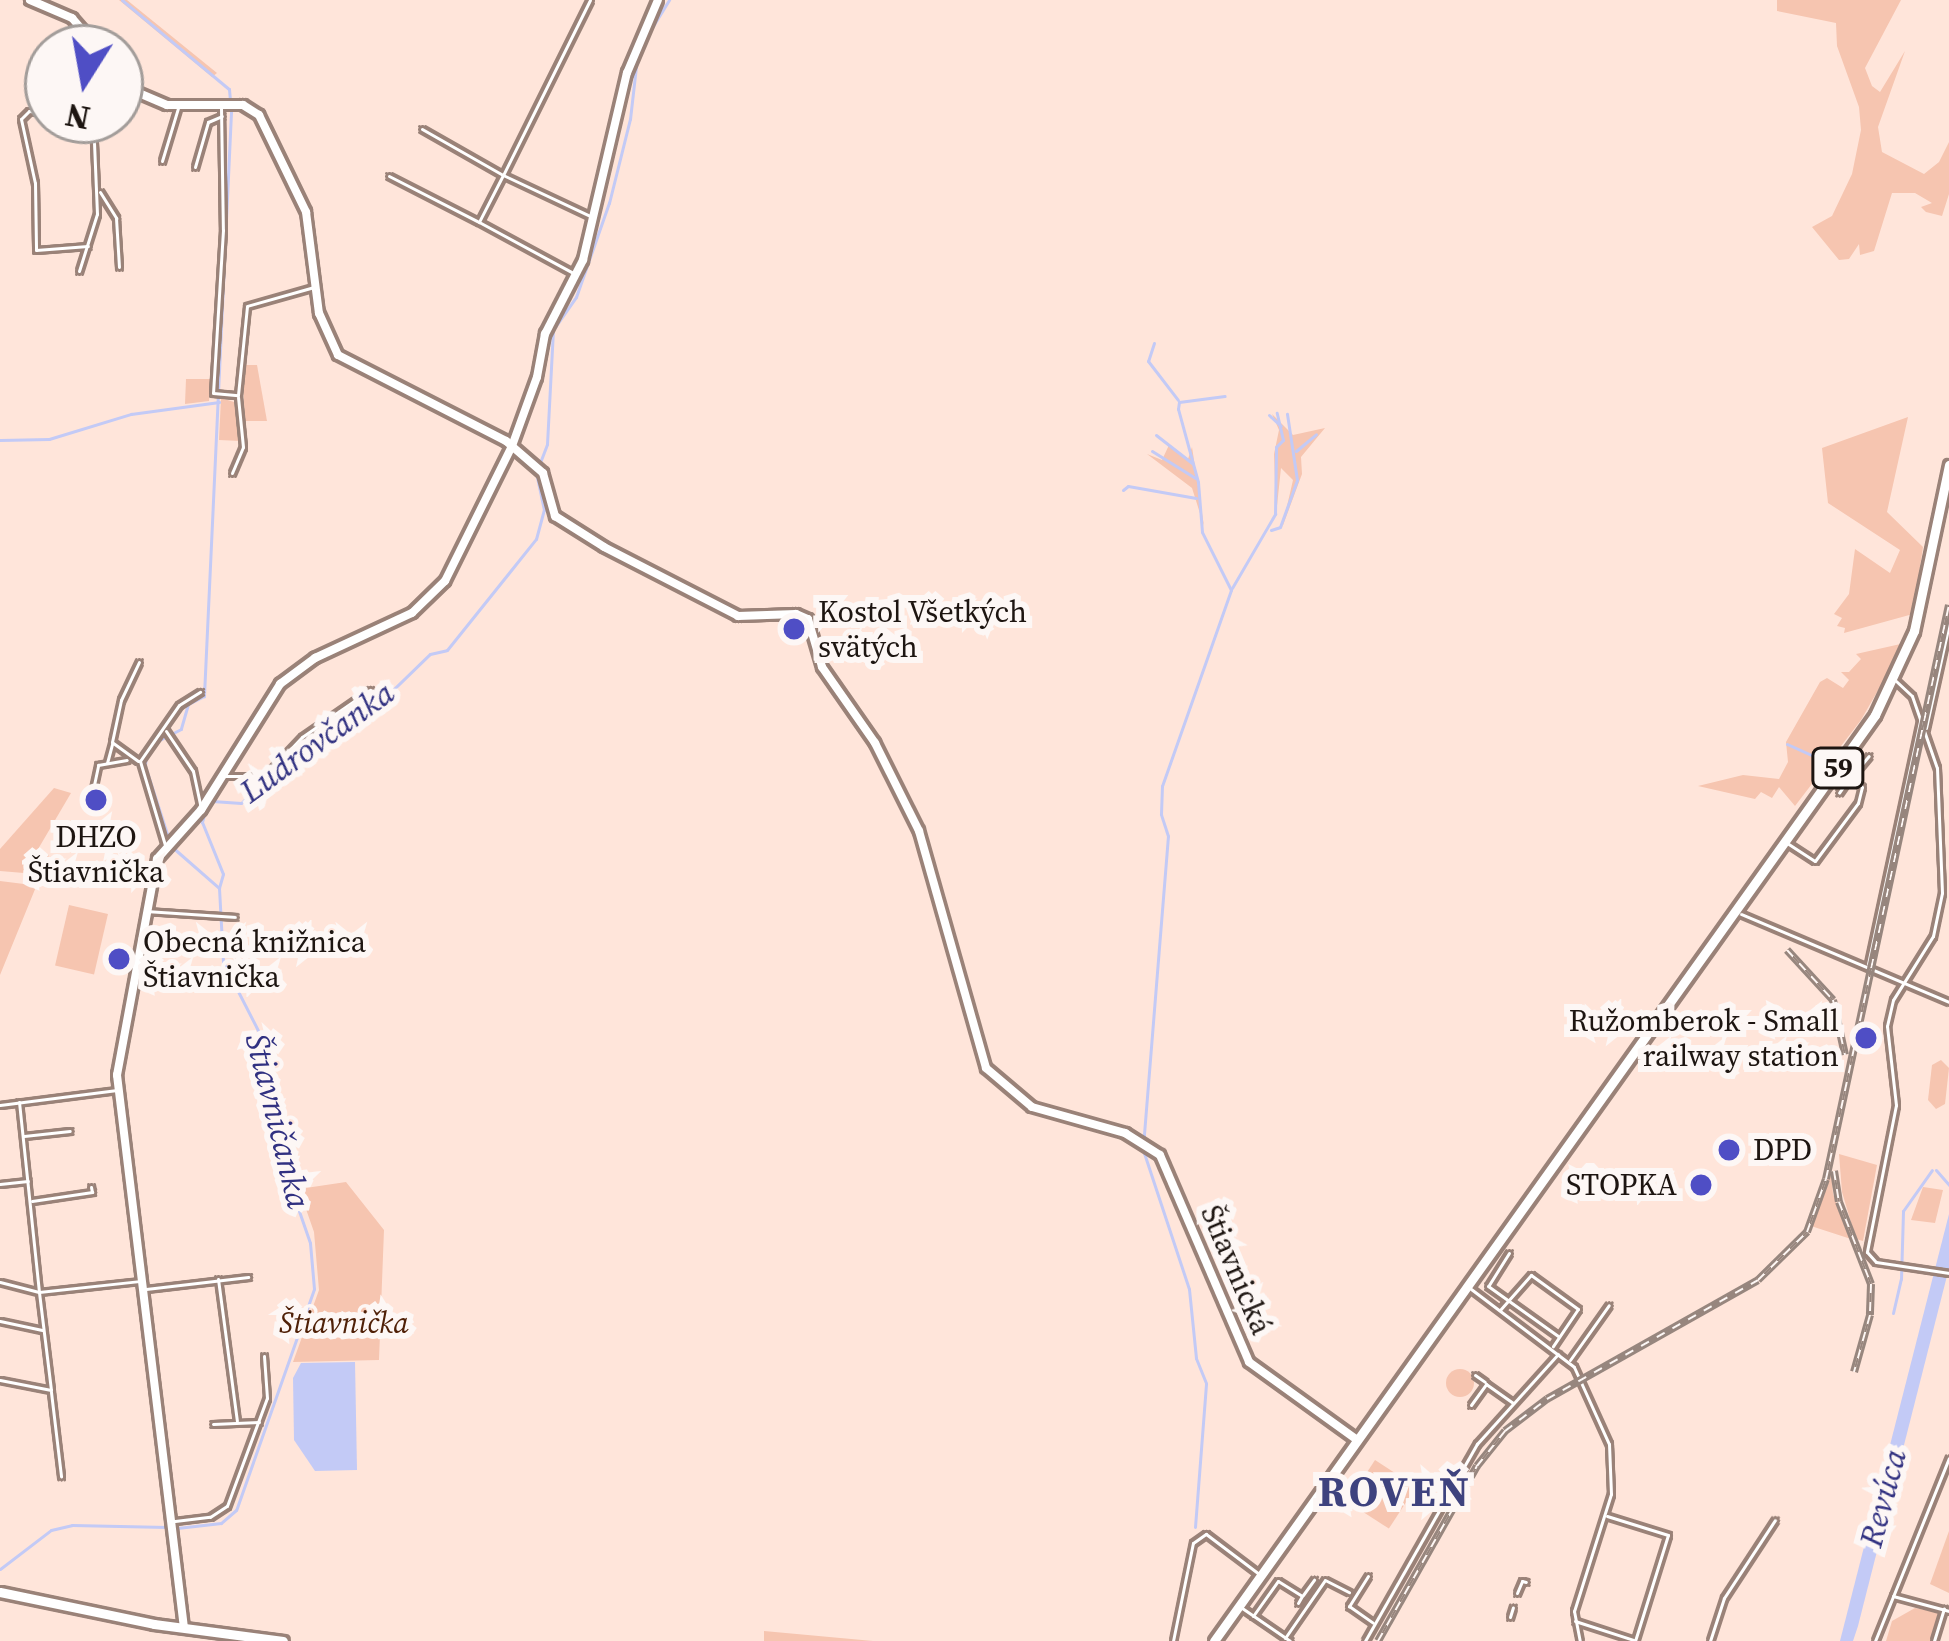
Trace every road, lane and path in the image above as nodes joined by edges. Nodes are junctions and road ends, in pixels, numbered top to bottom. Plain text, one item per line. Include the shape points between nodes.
1 (29, 0) edge
2 (590, 0) edge
3 (658, 0) edge
4 (77, 24) edge
5 (144, 98) edge
6 (178, 106) junction
7 (226, 108) junction
8 (422, 129) dead end
9 (26, 144) edge
10 (95, 144) edge
11 (162, 161) dead end
12 (194, 167) dead end
13 (502, 175) junction
14 (389, 176) dead end
15 (99, 190) junction
16 (596, 219) junction
17 (479, 222) junction
18 (88, 246) junction
19 (119, 267) dead end
20 (79, 272) dead end
21 (577, 275) junction
22 (315, 286) junction
23 (238, 395) junction
24 (512, 446) junction
25 (1949, 465) edge
26 (232, 473) dead end
27 (1945, 507) edge
28 (1949, 624) edge
29 (139, 662) dead end
30 (1895, 680) junction
31 (370, 691) dead end
32 (200, 692) dead end
33 (1921, 719) junction
34 (1925, 729) junction
35 (165, 730) junction
36 (112, 742) junction
37 (1869, 756) dead end
38 (132, 759) junction
39 (140, 761) junction
40 (107, 763) junction
41 (222, 776) junction
42 (1850, 777) junction
43 (1839, 793) dead end
44 (91, 799) dead end
45 (202, 810) junction
46 (1785, 842) junction
47 (168, 843) junction
48 (145, 911) junction
49 (1736, 911) junction
50 (235, 917) dead end
51 (1868, 964) junction
52 (1904, 981) junction
53 (1949, 1002) edge
54 (119, 1090) junction
55 (19, 1102) junction
56 (0, 1105) edge
57 (70, 1132) dead end
58 (22, 1137) junction
59 (28, 1181) junction
60 (0, 1184) edge
61 (91, 1187) dead end
62 (30, 1201) junction
63 (1509, 1253) dead end
64 (1949, 1273) edge
65 (248, 1277) dead end
66 (218, 1279) junction
67 (0, 1282) edge
68 (143, 1285) junction
69 (1467, 1287) junction
70 (39, 1292) junction
71 (1508, 1300) junction
72 (1609, 1305) dead end
73 (1500, 1310) junction
74 (0, 1321) edge
75 (44, 1330) junction
76 (1559, 1337) junction
77 (1552, 1347) junction
78 (1559, 1352) junction
79 (264, 1356) dead end
80 (1569, 1361) junction
81 (1475, 1376) dead end
82 (0, 1380) edge
83 (1486, 1384) junction
84 (51, 1390) junction
85 (1514, 1404) junction
86 (1471, 1405) dead end
87 (237, 1420) junction
88 (259, 1422) junction
89 (213, 1424) dead end
90 (1357, 1440) junction
91 (1949, 1458) edge
92 (61, 1476) dead end
93 (1940, 1479) junction
94 (1949, 1482) edge
95 (1605, 1515) junction
96 (1775, 1520) dead end
97 (173, 1521) junction
98 (1260, 1575) junction
99 (1368, 1576) dead end
100 (1314, 1580) dead end
101 (1526, 1582) dead end
102 (0, 1592) edge
103 (1348, 1592) dead end
104 (1517, 1593) dead end
105 (1302, 1596) junction
106 (1893, 1596) junction
107 (1298, 1603) dead end
108 (1238, 1606) junction
109 (1513, 1607) dead end
110 (1946, 1610) edge
111 (1253, 1616) junction
112 (1510, 1617) dead end
113 (1574, 1621) junction
114 (1375, 1624) junction
115 (184, 1628) junction
116 (1288, 1639) edge
117 (283, 1641) edge
118 (1174, 1641) edge
119 (1214, 1641) edge
120 (1365, 1641) edge
121 (1580, 1641) edge
122 (1635, 1641) edge
123 (1710, 1641) edge
124 (1875, 1641) edge
125 (1934, 1641) edge

1 - 4 street
2 - 13 street
3 - 16 street via 627,73
5 - 6 street
6 - 7 street
6 - 11 street
7 - 12 street via 208,122
7 - 22 street via 259,115 303,204
7 - 23 street via 219,394
8 - 13 street
9 - 18 street via 36,250
10 - 15 street
13 - 16 street
13 - 17 street
14 - 17 street
15 - 18 street
15 - 19 street via 116,218
16 - 21 street
17 - 21 street
18 - 20 street
21 - 24 street via 545,334
22 - 23 street via 245,309
22 - 24 street via 323,330 338,355
23 - 26 street via 243,447
24 - 41 street via 432,597 315,658 266,701
24 - 90 street, Štiavnická via 538,468 555,516 604,548 738,616 796,614 810,622 822,667 875,743 920,831 986,1068 1049,1116 1148,1146 1168,1168 1249,1361
25 - 27 main road, 59
27 - 30 main road, 59
28 - 34 street
29 - 36 street
30 - 33 street
30 - 46 main road, 59
31 - 41 street via 302,736 265,776
32 - 35 street via 179,705
33 - 34 street
33 - 51 street
34 - 52 street via 1939,779 1942,893 1933,936
35 - 39 street
35 - 45 street via 193,771
36 - 38 street
36 - 40 street
37 - 42 street
38 - 39 street
38 - 40 street
39 - 47 street
40 - 44 street via 98,765
41 - 45 street
42 - 43 street
42 - 46 street via 1862,794 1816,861
45 - 47 street
46 - 49 main road, 59
47 - 48 street
48 - 50 street
48 - 54 street
49 - 51 street
49 - 69 main road, 59
51 - 52 street
52 - 53 street
52 - 64 street via 1887,1026 1896,1105 1867,1246 1874,1261
54 - 55 street
54 - 68 street
55 - 56 street
55 - 58 street
57 - 58 street
58 - 59 street
59 - 60 street
59 - 62 street
61 - 62 street
62 - 70 street
63 - 71 street via 1488,1286
65 - 66 street
66 - 68 street
66 - 87 street
67 - 70 street
68 - 70 street
68 - 97 street
69 - 73 street
69 - 90 main road, 59
70 - 75 street
71 - 73 street
71 - 76 street
71 - 76 street via 1529,1275 1577,1307
72 - 80 street
73 - 77 street
74 - 75 street
75 - 84 street
76 - 77 street
77 - 78 street
78 - 80 street
78 - 85 street
79 - 88 street via 267,1397
80 - 95 street via 1609,1444
81 - 83 street
82 - 84 street
83 - 85 street
83 - 86 street
84 - 92 street
85 - 114 street via 1477,1444
87 - 88 street
87 - 89 street
88 - 97 street via 227,1506
90 - 98 main road, 59
91 - 93 street
93 - 94 street
93 - 106 street
95 - 113 street
95 - 122 street via 1669,1535
96 - 123 street via 1717,1611
97 - 115 street
98 - 108 main road, 59
98 - 118 street via 1205,1534 1189,1553
99 - 114 street via 1349,1606
100 - 105 street
101 - 104 street
102 - 115 main road
103 - 116 street via 1325,1580
105 - 107 street
105 - 111 street via 1278,1581
106 - 110 street
106 - 124 street
108 - 111 street
108 - 119 main road, 59
109 - 112 street
110 - 125 street
111 - 116 street
113 - 121 street
113 - 122 street
114 - 120 street
115 - 117 main road

